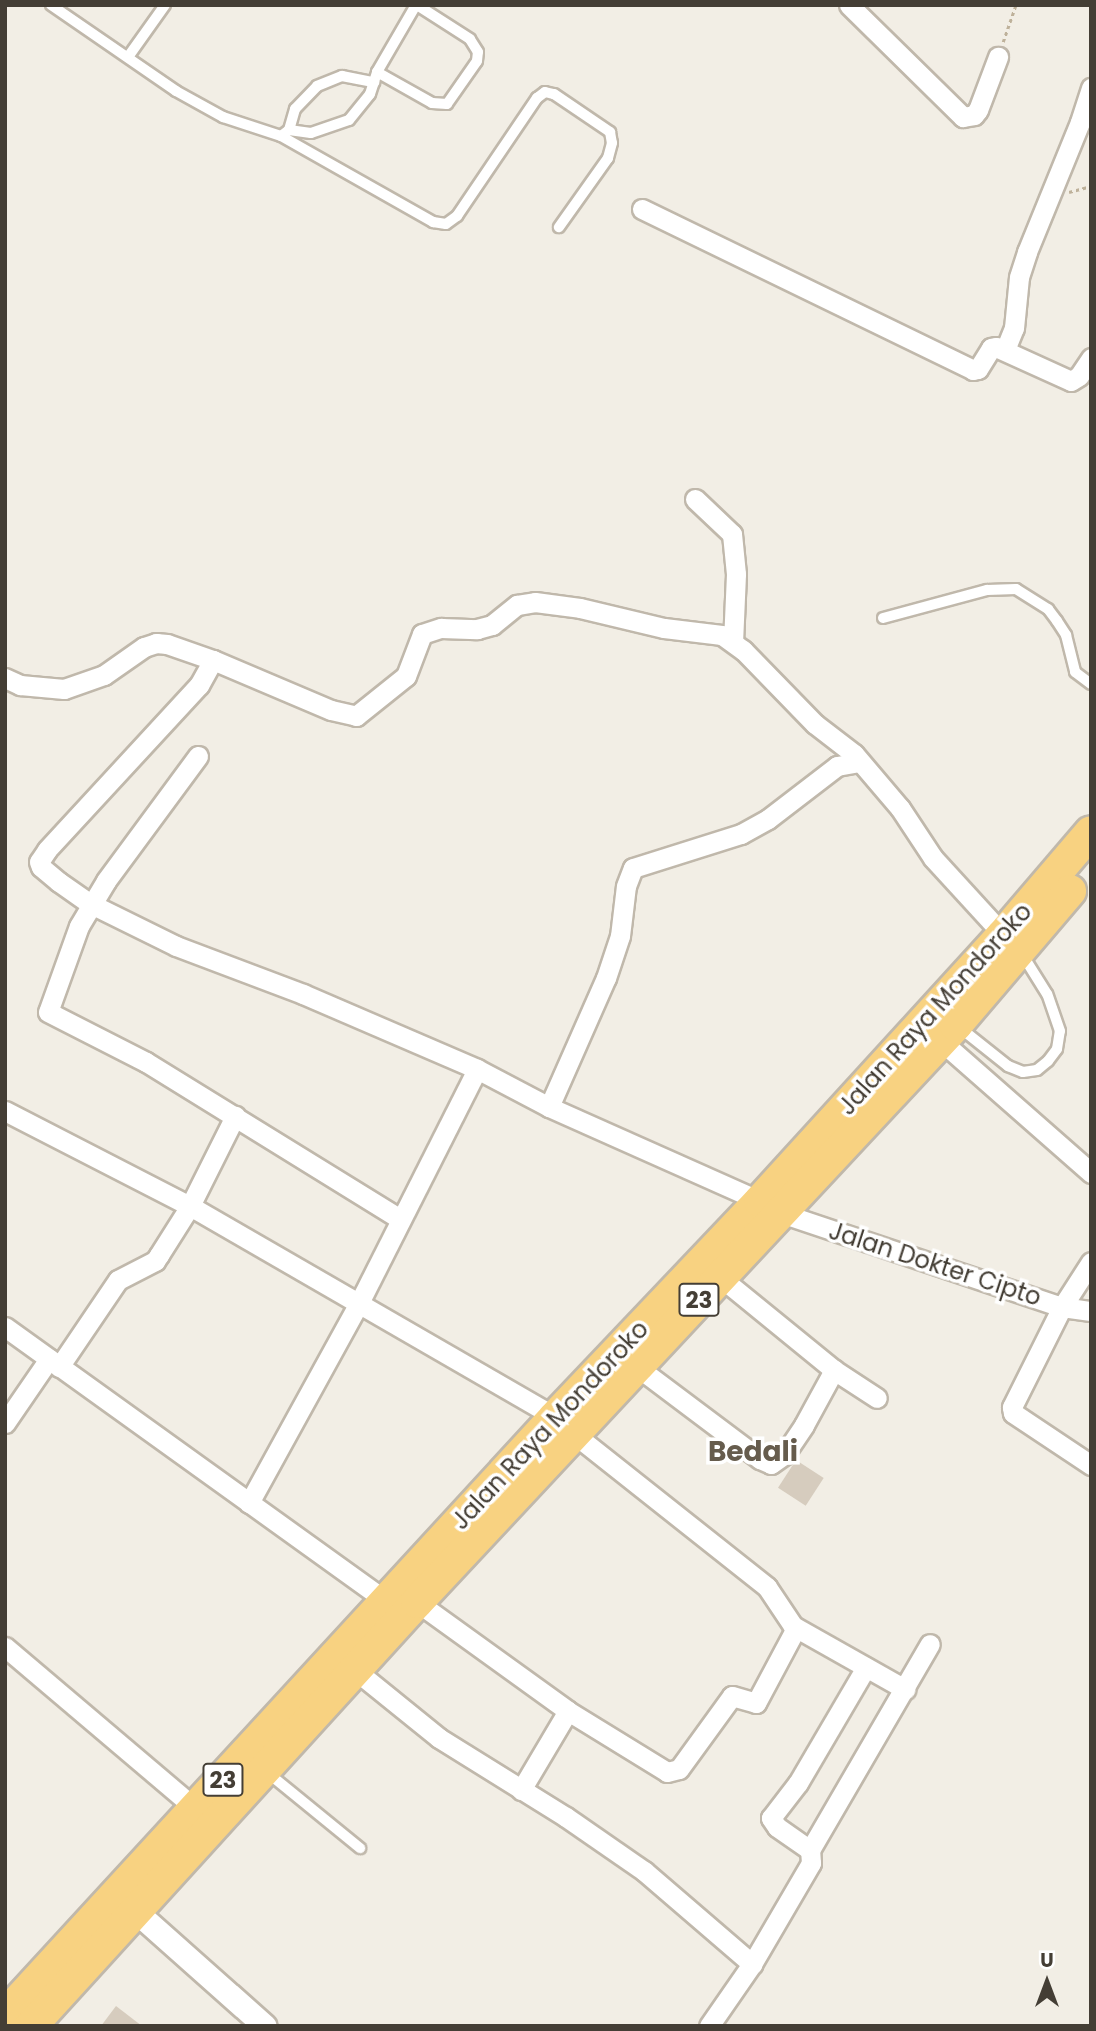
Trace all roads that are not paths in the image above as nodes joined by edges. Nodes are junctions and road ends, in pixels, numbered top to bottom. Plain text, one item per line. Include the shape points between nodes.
1 (51, 5) edge
2 (165, 5) edge
3 (417, 5) edge
4 (860, 9) edge
5 (128, 57) junction
6 (998, 57) road end
7 (376, 77) junction
8 (1091, 88) edge
9 (285, 133) junction
10 (642, 209) dead end
11 (559, 227) dead end
12 (1005, 350) junction
13 (1091, 358) edge
14 (695, 499) dead end
15 (883, 618) dead end
16 (738, 646) junction
17 (213, 660) junction
18 (5, 678) edge
19 (1091, 684) edge
20 (198, 756) dead end
21 (860, 762) junction
22 (1091, 832) edge
23 (1091, 865) edge
24 (93, 902) junction
25 (1011, 943) junction
26 (944, 1025) junction
27 (477, 1069) junction
28 (548, 1107) junction
29 (5, 1111) edge
30 (235, 1116) junction
31 (1091, 1173) edge
32 (190, 1206) junction
33 (771, 1207) junction
34 (400, 1219) junction
35 (1091, 1262) edge
36 (720, 1277) junction
37 (359, 1303) junction
38 (1062, 1307) junction
39 (1091, 1311) edge
40 (5, 1327) edge
41 (54, 1363) junction
42 (636, 1366) junction
43 (834, 1370) junction
44 (877, 1398) dead end
45 (5, 1423) edge
46 (565, 1425) junction
47 (1091, 1465) edge
48 (248, 1503) junction
49 (402, 1602) junction
50 (796, 1628) junction
51 (930, 1644) dead end
52 (5, 1647) edge
53 (866, 1667) junction
54 (355, 1670) junction
55 (905, 1689) junction
56 (568, 1711) junction
57 (265, 1771) junction
58 (521, 1790) junction
59 (196, 1809) junction
60 (360, 1848) dead end
61 (810, 1850) junction
62 (126, 1903) junction
63 (752, 1964) junction
64 (5, 2015) edge
65 (32, 2026) edge
66 (265, 2026) edge
67 (709, 2026) edge

1 - 5 lane
2 - 5 lane
3 - 7 lane
3 - 7 lane via 474,44 477,61 447,104 432,103
4 - 6 street via 963,117 978,110
5 - 9 lane via 223,117
7 - 9 lane via 370,94 349,120 311,133
7 - 9 lane via 342,76 317,86 295,109
8 - 12 street via 1027,252 1019,277 1014,328
9 - 11 lane via 433,222 446,224 457,216 537,98 545,92 554,94 610,132 612,143 608,158
10 - 12 street via 965,368 978,369 991,348
12 - 13 street via 1071,381
14 - 16 street via 732,534
15 - 19 lane via 987,590 1016,590 1048,609 1066,635 1076,672
16 - 17 street via 715,633 664,628 580,608 525,603 510,608 492,625 425,632 416,643 405,676 356,716 331,710
16 - 21 street
17 - 18 street via 156,643 144,646 104,674 64,689 20,685
17 - 24 street, Jalan Dokter Cipto via 199,685 47,850 41,867
20 - 24 street
21 - 25 street via 900,808 933,858
21 - 28 street via 837,766 768,820 741,834 633,868 620,936 606,978
22 - 25 highway, Jalan Raya Mondoroko / 23
23 - 25 highway, Jalan Raya Mondoroko / 23
24 - 27 street, Jalan Dokter Cipto via 176,946 303,993
24 - 30 street via 68,950 48,1012 146,1062
25 - 26 highway, Jalan Raya Mondoroko / 23
25 - 26 lane via 1046,994 1060,1031 1057,1049 1048,1061 1037,1070 1023,1072
26 - 31 street
26 - 33 highway, Jalan Raya Mondoroko / 23
27 - 28 street, Jalan Dokter Cipto
27 - 34 street
28 - 33 street, Jalan Dokter Cipto
29 - 32 street
30 - 32 street
30 - 34 street
32 - 37 street
32 - 41 street via 155,1261 118,1280
33 - 36 highway, Jalan Raya Mondoroko / 23
33 - 38 street, Jalan Dokter Cipto
33 - 46 highway, Jalan Raya Mondoroko / 23
34 - 37 street
35 - 38 street
36 - 42 highway, Jalan Raya Mondoroko / 23
36 - 43 street
37 - 46 street
37 - 48 street
38 - 39 street, Jalan Dokter Cipto
38 - 47 street via 1012,1410
40 - 41 street
41 - 45 street
41 - 48 street
42 - 43 street via 772,1464 784,1455 804,1425
42 - 46 highway, Jalan Raya Mondoroko / 23
43 - 44 street
46 - 49 highway, Jalan Raya Mondoroko / 23
46 - 50 street via 767,1587
48 - 49 street
49 - 54 highway, Jalan Raya Mondoroko / 23
49 - 56 street
49 - 59 highway, Jalan Raya Mondoroko / 23
50 - 53 street
50 - 56 street via 757,1702 732,1696 674,1772 607,1738
51 - 55 street
52 - 59 street
53 - 55 street
53 - 61 street via 798,1783 771,1818 776,1827
54 - 57 highway, Jalan Raya Mondoroko / 23
54 - 58 street via 439,1738
55 - 61 street
56 - 58 street
57 - 60 lane
57 - 62 highway, Jalan Raya Mondoroko / 23
58 - 63 street via 645,1871
59 - 62 highway, Jalan Raya Mondoroko / 23
61 - 63 street via 811,1863
62 - 64 highway, Jalan Raya Mondoroko / 23
62 - 65 highway, Jalan Raya Mondoroko / 23
62 - 66 street
63 - 67 street

